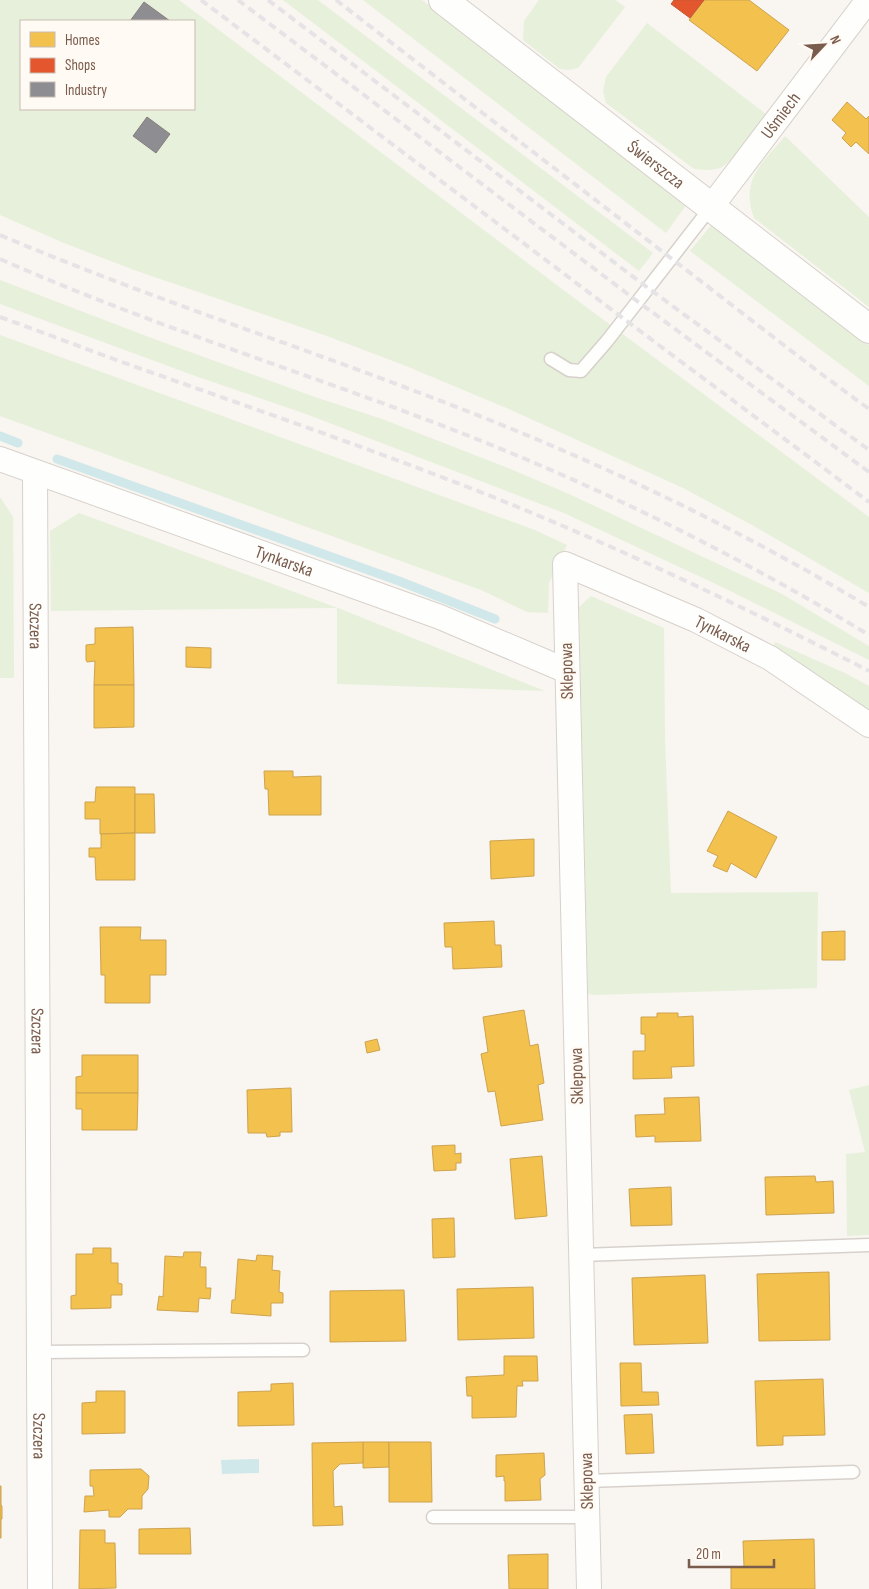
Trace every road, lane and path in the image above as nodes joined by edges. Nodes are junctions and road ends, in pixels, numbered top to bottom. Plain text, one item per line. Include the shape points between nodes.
1 (443, 0) edge
2 (868, 0) edge
3 (711, 207) junction
4 (869, 329) edge
5 (551, 359) dead end
6 (0, 459) edge
7 (35, 472) junction
8 (565, 564) joint
9 (567, 670) junction
10 (869, 725) edge
11 (869, 1244) edge
12 (581, 1255) junction
13 (303, 1350) dead end
14 (38, 1352) junction
15 (853, 1472) dead end
16 (587, 1481) junction
17 (433, 1516) dead end
18 (588, 1517) junction
19 (40, 1589) edge
20 (589, 1589) edge

1 - 3 street, Świerszcza
2 - 3 street, Uśmiech
3 - 4 street, Świerszcza
3 - 5 lane via 581,372 569,370
6 - 7 street, Tynkarska
7 - 9 street, Tynkarska via 431,614
7 - 14 street, Szczera
8 - 9 street, Sklepowa
8 - 10 street, Tynkarska via 696,620 770,658
9 - 12 street, Sklepowa
11 - 12 lane
12 - 16 street, Sklepowa
13 - 14 lane
14 - 19 street, Szczera
15 - 16 lane
16 - 18 street, Sklepowa
17 - 18 lane
18 - 20 street, Sklepowa

